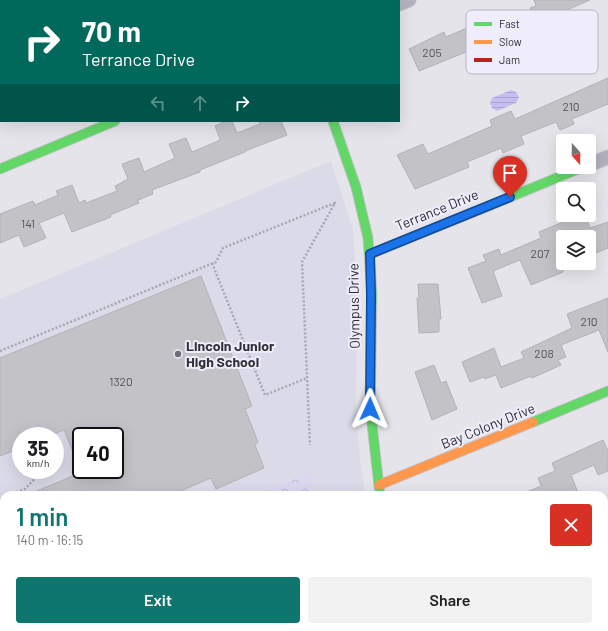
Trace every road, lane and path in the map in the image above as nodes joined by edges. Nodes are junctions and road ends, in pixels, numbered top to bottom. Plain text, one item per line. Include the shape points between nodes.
1 (113, 122) edge
2 (333, 122) edge
3 (608, 157) edge
4 (596, 162) edge
5 (0, 169) edge
6 (566, 174) edge
7 (370, 254) junction
8 (212, 263) junction
9 (0, 351) edge
10 (307, 378) junction
11 (608, 391) edge
12 (310, 445) dead end
13 (34, 479) edge
14 (379, 485) junction
15 (20, 491) edge
16 (380, 491) edge

1 - 5 street
2 - 7 street, Olympus Drive via 361,204
3 - 4 street
6 - 7 street, Terrance Drive
7 - 14 street, Olympus Drive via 370,409 373,453
8 - 9 path
8 - 10 path via 265,395
8 - 10 path via 216,262 223,248 335,203 302,262
10 - 12 path
11 - 14 street, Bay Colony Drive
13 - 15 path
14 - 16 street, Olympus Drive

